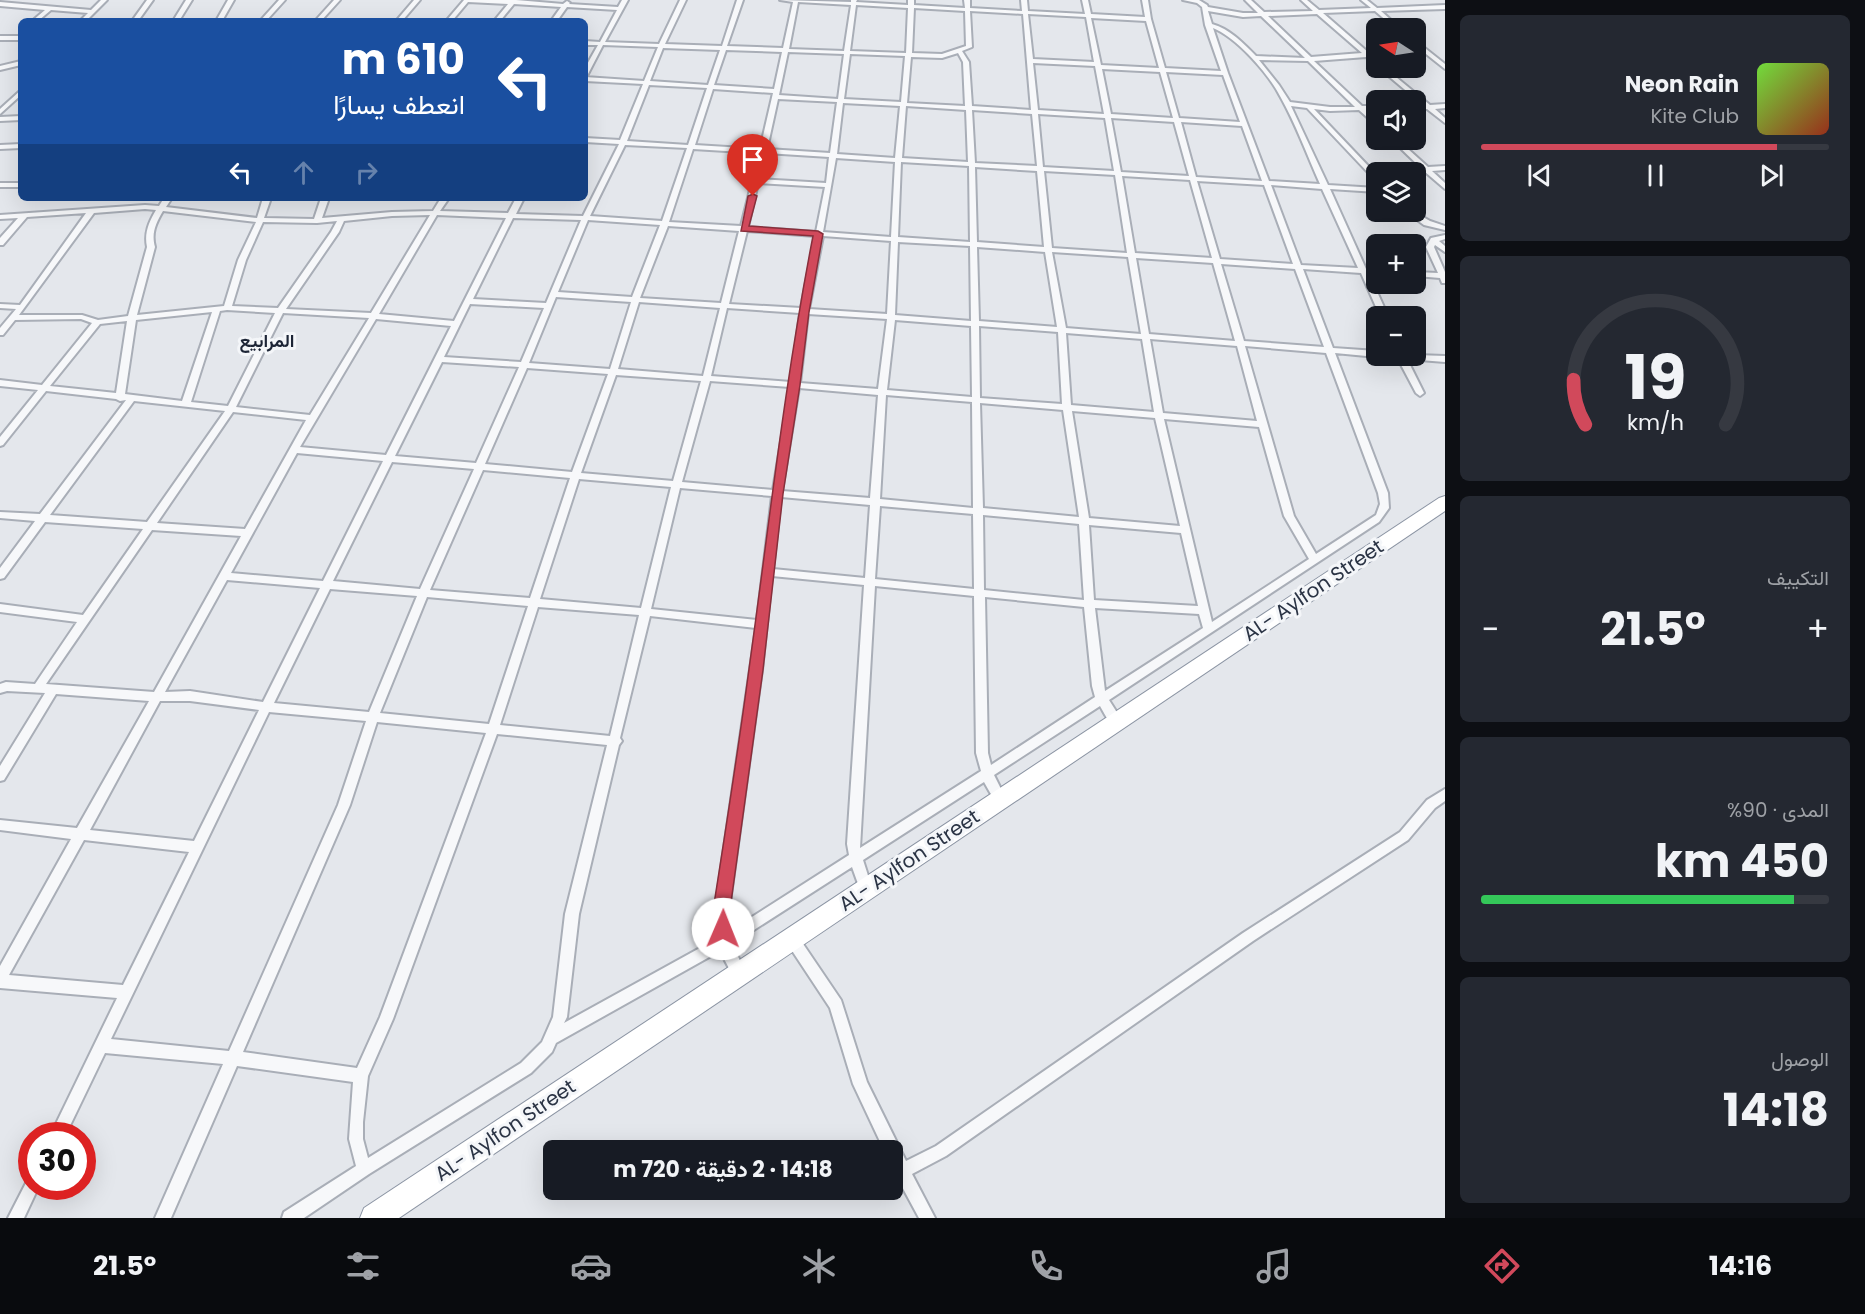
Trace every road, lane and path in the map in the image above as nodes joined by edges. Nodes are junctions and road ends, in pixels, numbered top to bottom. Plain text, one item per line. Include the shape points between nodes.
1 (45, 0) edge
2 (104, 0) edge
3 (150, 0) edge
4 (189, 0) edge
5 (231, 0) edge
6 (282, 0) edge
7 (337, 0) edge
8 (417, 0) edge
9 (467, 0) edge
10 (570, 0) edge
11 (625, 0) edge
12 (683, 0) edge
13 (740, 0) edge
14 (783, 0) edge
15 (796, 0) edge
16 (967, 0) edge
17 (1024, 0) edge
18 (1085, 0) edge
19 (1145, 0) edge
20 (1186, 0) edge
21 (1248, 0) edge
22 (1304, 0) edge
23 (1364, 0) edge
24 (1425, 0) edge
25 (854, 1) edge
26 (514, 2) edge
27 (911, 3) edge
28 (0, 4) edge
29 (8, 4) junction
30 (565, 6) junction
31 (34, 7) junction
32 (1435, 7) junction
33 (1445, 7) edge
34 (50, 8) junction
35 (1204, 8) junction
36 (620, 9) junction
37 (967, 9) junction
38 (1376, 9) junction
39 (0, 11) edge
40 (92, 12) junction
41 (1024, 12) junction
42 (1318, 12) junction
43 (1263, 14) junction
44 (1088, 15) junction
45 (38, 18) edge
46 (86, 18) edge
47 (137, 18) edge
48 (178, 18) edge
49 (221, 18) edge
50 (266, 18) edge
51 (321, 18) edge
52 (402, 18) edge
53 (452, 18) edge
54 (500, 18) edge
55 (556, 18) edge
56 (1386, 18) edge
57 (1149, 19) junction
58 (1209, 25) junction
59 (18, 36) edge
60 (0, 38) edge
61 (588, 43) edge
62 (602, 43) junction
63 (661, 46) junction
64 (723, 49) junction
65 (786, 51) junction
66 (960, 52) junction
67 (1426, 52) edge
68 (847, 53) junction
69 (1366, 54) edge
70 (1366, 55) edge
71 (1426, 55) edge
72 (1430, 55) junction
73 (908, 56) junction
74 (1445, 56) edge
75 (1254, 58) junction
76 (1311, 60) junction
77 (1030, 61) junction
78 (18, 64) edge
79 (1097, 65) junction
80 (1445, 67) edge
81 (1, 69) edge
82 (588, 69) edge
83 (1162, 70) junction
84 (1225, 73) junction
85 (1394, 78) edge
86 (588, 80) edge
87 (648, 83) junction
88 (712, 87) junction
89 (777, 94) junction
90 (18, 95) edge
91 (841, 101) junction
92 (1287, 104) junction
93 (904, 105) junction
94 (1308, 106) junction
95 (1445, 106) edge
96 (1429, 107) junction
97 (970, 108) junction
98 (1358, 108) junction
99 (1366, 108) edge
100 (0, 112) edge
101 (1034, 112) junction
102 (1366, 115) edge
103 (1108, 117) junction
104 (18, 118) edge
105 (0, 119) edge
106 (1177, 120) junction
107 (1445, 121) edge
108 (1245, 124) junction
109 (588, 140) edge
110 (623, 142) junction
111 (18, 146) edge
112 (691, 146) junction
113 (0, 147) edge
114 (1406, 150) edge
115 (764, 151) junction
116 (832, 155) junction
117 (898, 159) junction
118 (1419, 162) edge
119 (972, 166) junction
120 (1366, 168) edge
121 (1445, 168) edge
122 (1040, 169) junction
123 (1426, 169) joint
124 (1117, 173) junction
125 (1194, 178) junction
126 (757, 180) junction
127 (1267, 183) junction
128 (0, 185) edge
129 (18, 185) edge
130 (829, 185) junction
131 (1326, 186) junction
132 (1445, 187) edge
133 (1366, 189) edge
134 (112, 201) edge
135 (166, 201) edge
136 (266, 201) edge
137 (324, 201) edge
138 (443, 201) edge
139 (518, 201) edge
140 (106, 208) junction
141 (92, 210) junction
142 (161, 210) junction
143 (435, 213) junction
144 (25, 215) junction
145 (510, 216) junction
146 (0, 217) edge
147 (585, 218) junction
148 (260, 220) junction
149 (341, 220) junction
150 (317, 221) junction
151 (1425, 222) edge
152 (665, 223) junction
153 (1445, 228) edge
154 (744, 229) junction
155 (818, 234) junction
156 (1445, 237) edge
157 (894, 239) junction
158 (1434, 240) junction
159 (0, 243) edge
160 (973, 244) junction
161 (1048, 250) junction
162 (1445, 250) edge
163 (1131, 255) junction
164 (1216, 262) junction
165 (1298, 267) junction
166 (1364, 271) junction
167 (1426, 275) edge
168 (1444, 278) edge
169 (553, 294) junction
170 (636, 298) junction
171 (468, 301) junction
172 (724, 305) junction
173 (0, 306) edge
174 (548, 306) junction
175 (1380, 306) edge
176 (22, 307) junction
177 (227, 308) junction
178 (217, 309) junction
179 (280, 312) junction
180 (804, 312) junction
181 (373, 316) junction
182 (891, 316) junction
183 (12, 318) junction
184 (132, 318) junction
185 (97, 322) junction
186 (457, 324) junction
187 (975, 324) junction
188 (1062, 331) junction
189 (0, 333) edge
190 (1148, 337) junction
191 (1242, 345) junction
192 (1330, 351) junction
193 (1366, 353) edge
194 (1426, 358) edge
195 (438, 359) junction
196 (1445, 359) edge
197 (525, 365) junction
198 (1406, 366) edge
199 (612, 372) junction
200 (705, 379) junction
201 (0, 383) edge
202 (795, 385) junction
203 (44, 388) junction
204 (882, 393) junction
205 (1420, 393) dead end
206 (120, 398) junction
207 (131, 399) junction
208 (977, 402) junction
209 (185, 405) junction
210 (1067, 409) junction
211 (230, 411) junction
212 (1159, 416) junction
213 (312, 418) junction
214 (1263, 424) junction
215 (0, 443) edge
216 (295, 450) junction
217 (389, 460) junction
218 (478, 468) junction
219 (575, 476) junction
220 (676, 486) junction
221 (777, 494) junction
222 (876, 502) junction
223 (1445, 502) edge
224 (977, 510) junction
225 (0, 515) edge
226 (43, 519) junction
227 (1084, 520) junction
228 (149, 526) junction
229 (1185, 530) junction
230 (247, 533) junction
231 (1314, 559) junction
232 (768, 572) junction
233 (0, 575) edge
234 (226, 576) junction
235 (871, 582) junction
236 (324, 586) junction
237 (423, 593) junction
238 (980, 594) junction
239 (533, 604) junction
240 (1089, 604) junction
241 (0, 608) edge
242 (1204, 610) junction
243 (646, 612) junction
244 (84, 619) junction
245 (761, 624) junction
246 (1208, 628) junction
247 (0, 689) edge
248 (37, 689) junction
249 (53, 690) junction
250 (156, 697) junction
251 (1101, 698) junction
252 (268, 707) junction
253 (372, 717) junction
254 (1117, 722) junction
255 (493, 729) junction
256 (616, 741) junction
257 (988, 773) junction
258 (0, 776) edge
259 (1445, 794) edge
260 (1000, 799) junction
261 (0, 825) edge
262 (80, 833) junction
263 (196, 847) junction
264 (855, 858) junction
265 (866, 888) junction
266 (792, 939) junction
267 (724, 941) junction
268 (739, 973) junction
269 (0, 980) edge
270 (127, 992) junction
271 (553, 1037) junction
272 (100, 1045) junction
273 (233, 1058) junction
274 (361, 1076) junction
275 (64, 1122) edge
276 (887, 1140) edge
277 (363, 1169) junction
278 (903, 1171) joint
279 (25, 1200) edge
280 (16, 1218) edge
281 (163, 1218) edge
282 (290, 1218) edge
283 (374, 1218) edge
284 (927, 1218) edge

1 - 31 street
2 - 40 street
3 - 47 street
4 - 48 street
5 - 49 street
6 - 50 street
7 - 51 street
8 - 52 street
9 - 26 street
9 - 53 street
10 - 30 street
11 - 36 street
12 - 63 street
13 - 64 street
14 - 15 street
15 - 25 street
15 - 65 street
16 - 37 street
17 - 41 street
18 - 44 street
19 - 57 street
20 - 35 street via 1198,2
21 - 43 street
22 - 42 street
23 - 38 street
24 - 32 street
25 - 27 street
25 - 68 street
26 - 30 street
26 - 54 street
27 - 37 street
27 - 73 street
28 - 29 street
29 - 31 street
29 - 39 street
30 - 36 street
30 - 55 street
31 - 34 street
32 - 33 street
32 - 38 street
34 - 40 street
34 - 45 street
35 - 43 street via 1231,14
35 - 58 street
36 - 62 street
37 - 41 street
37 - 66 street via 969,47
38 - 42 street
38 - 56 street
40 - 46 street
41 - 44 street
41 - 77 street
42 - 43 street
42 - 69 street
43 - 76 street
44 - 57 street
44 - 79 street
57 - 83 street
58 - 75 street via 1222,27
58 - 84 street
59 - 60 street
61 - 62 street
62 - 63 street
62 - 82 street
63 - 64 street
63 - 87 street
64 - 65 street
64 - 88 street
65 - 68 street
65 - 89 street
66 - 73 street
66 - 97 street via 966,62
67 - 72 street
68 - 73 street
68 - 91 street
70 - 76 street
71 - 72 street
72 - 74 street
72 - 80 street
73 - 93 street
75 - 76 street
75 - 92 street
76 - 98 street
77 - 79 street
77 - 101 street
78 - 81 street
79 - 83 street
79 - 103 street
83 - 84 street
83 - 106 street
84 - 108 street
85 - 96 street
86 - 87 street
87 - 88 street
87 - 110 street
88 - 89 street
88 - 112 street
89 - 91 street
89 - 115 street
90 - 100 street
91 - 93 street
91 - 116 street
92 - 94 street
92 - 131 street
93 - 97 street
93 - 117 street
94 - 98 street
94 - 120 street
95 - 96 street
96 - 107 street
97 - 101 street
97 - 119 street
98 - 99 street
98 - 102 street
101 - 103 street
101 - 122 street
103 - 106 street
103 - 124 street
104 - 105 street
106 - 108 street
106 - 125 street
108 - 127 street
109 - 110 street
110 - 112 street
110 - 147 street
111 - 113 street
112 - 115 street
112 - 152 street
114 - 118 street
115 - 116 street
115 - 126 street
116 - 117 street
116 - 130 street
117 - 119 street
117 - 157 street
119 - 122 street
119 - 160 street
121 - 123 street
122 - 124 street
122 - 161 street
123 - 132 street
124 - 125 street
124 - 163 street
125 - 127 street
125 - 164 street
126 - 130 street
126 - 154 street
127 - 131 street
127 - 165 street
128 - 129 street
130 - 155 street
131 - 133 street
131 - 166 street
134 - 140 street
135 - 142 street
136 - 148 street
137 - 150 street
138 - 143 street
139 - 145 street
140 - 141 street
140 - 142 street
141 - 144 street
141 - 176 street
142 - 148 street
142 - 184 street via 149,231 150,247
143 - 145 street
143 - 149 street
143 - 181 street
144 - 146 street
144 - 159 street
145 - 147 street
145 - 171 street
147 - 152 street
147 - 169 street
148 - 150 street
148 - 177 street
149 - 150 street
149 - 179 street
151 - 153 street
152 - 154 street
152 - 170 street
154 - 155 street
154 - 172 street
155 - 157 street
155 - 180 street
156 - 158 street
157 - 160 street
157 - 182 street
158 - 162 street
158 - 168 street via 1430,249
160 - 161 street
160 - 187 street
161 - 163 street
161 - 188 street
163 - 164 street
163 - 190 street
164 - 165 street
164 - 191 street
165 - 166 street
165 - 192 street
166 - 175 street
167 - 168 street
169 - 170 street
169 - 174 street
170 - 172 street
170 - 199 street
171 - 174 street
171 - 186 street
172 - 180 street
172 - 200 street
173 - 176 street
174 - 197 street
176 - 183 street
177 - 178 street
177 - 179 street
178 - 184 street
178 - 209 street
179 - 181 street
179 - 211 street
180 - 182 street
180 - 202 street
181 - 186 street
181 - 213 street via 344,371
182 - 187 street
182 - 204 street
183 - 185 street via 82,317
183 - 189 street
184 - 185 street
184 - 206 street
185 - 203 street
186 - 195 street
187 - 188 street
187 - 208 street
188 - 190 street
188 - 210 street
190 - 191 street
190 - 212 street
191 - 192 street
191 - 214 street
192 - 193 street
192 - 231 street via 1385,506 1376,520
194 - 196 street
195 - 197 street
195 - 217 street
197 - 199 street
197 - 218 street
198 - 205 street
199 - 200 street
199 - 219 street
200 - 202 street
200 - 220 street via 694,432
201 - 203 street
202 - 204 street
202 - 221 street
203 - 206 street
203 - 215 street
204 - 208 street
204 - 222 street
206 - 207 street
207 - 209 street
207 - 226 street
208 - 210 street
208 - 224 street
209 - 211 street
210 - 212 street
210 - 227 street
211 - 213 street
211 - 228 street
212 - 214 street
212 - 229 street
213 - 216 street
214 - 231 street via 1289,516
216 - 217 street
216 - 230 street
217 - 218 street
217 - 236 street
218 - 219 street
218 - 237 street
219 - 220 street
219 - 239 street
220 - 221 street
220 - 243 street
221 - 222 street
221 - 232 street
222 - 224 street
222 - 235 street
223 - 254 highway, AL- Aylfon Street
224 - 227 street
224 - 238 street
225 - 226 street
226 - 228 street
226 - 233 street
227 - 229 street
227 - 240 street
228 - 230 street
228 - 244 street
229 - 242 street
230 - 234 street
231 - 246 street
232 - 235 street
232 - 245 street
234 - 236 street
234 - 250 street
235 - 238 street
235 - 264 street
236 - 237 street
236 - 252 street
237 - 239 street
237 - 253 street
238 - 240 street
238 - 257 street via 982,753
239 - 243 street
239 - 255 street
240 - 242 street
240 - 251 street
241 - 244 street
242 - 246 street
243 - 245 street
243 - 256 street
244 - 248 street
245 - 267 street via 721,917
246 - 251 street
247 - 248 street
248 - 249 street
249 - 250 street
249 - 258 street
250 - 252 street via 190,696
250 - 262 street
251 - 254 street
251 - 257 street
252 - 253 street
252 - 263 street
253 - 255 street
253 - 273 street via 344,805
254 - 260 highway, AL- Aylfon Street
255 - 256 street
255 - 274 street via 386,1019
256 - 271 street via 572,914 560,1017
257 - 260 street
257 - 264 street
259 - 278 street via 1431,804 1404,836 1248,937 941,1151
260 - 265 highway, AL- Aylfon Street
261 - 262 street
262 - 263 street
262 - 269 street
263 - 270 street
264 - 265 street
264 - 267 street
265 - 266 highway, AL- Aylfon Street
266 - 268 highway, AL- Aylfon Street
266 - 276 street via 836,1005 860,1084
267 - 268 street
267 - 271 street
268 - 283 highway, AL- Aylfon Street
269 - 270 street
270 - 272 street
271 - 277 street via 526,1068
272 - 273 street
272 - 275 street
273 - 274 street
273 - 281 street
274 - 277 street via 356,1122
277 - 282 street
278 - 284 street
279 - 280 street

